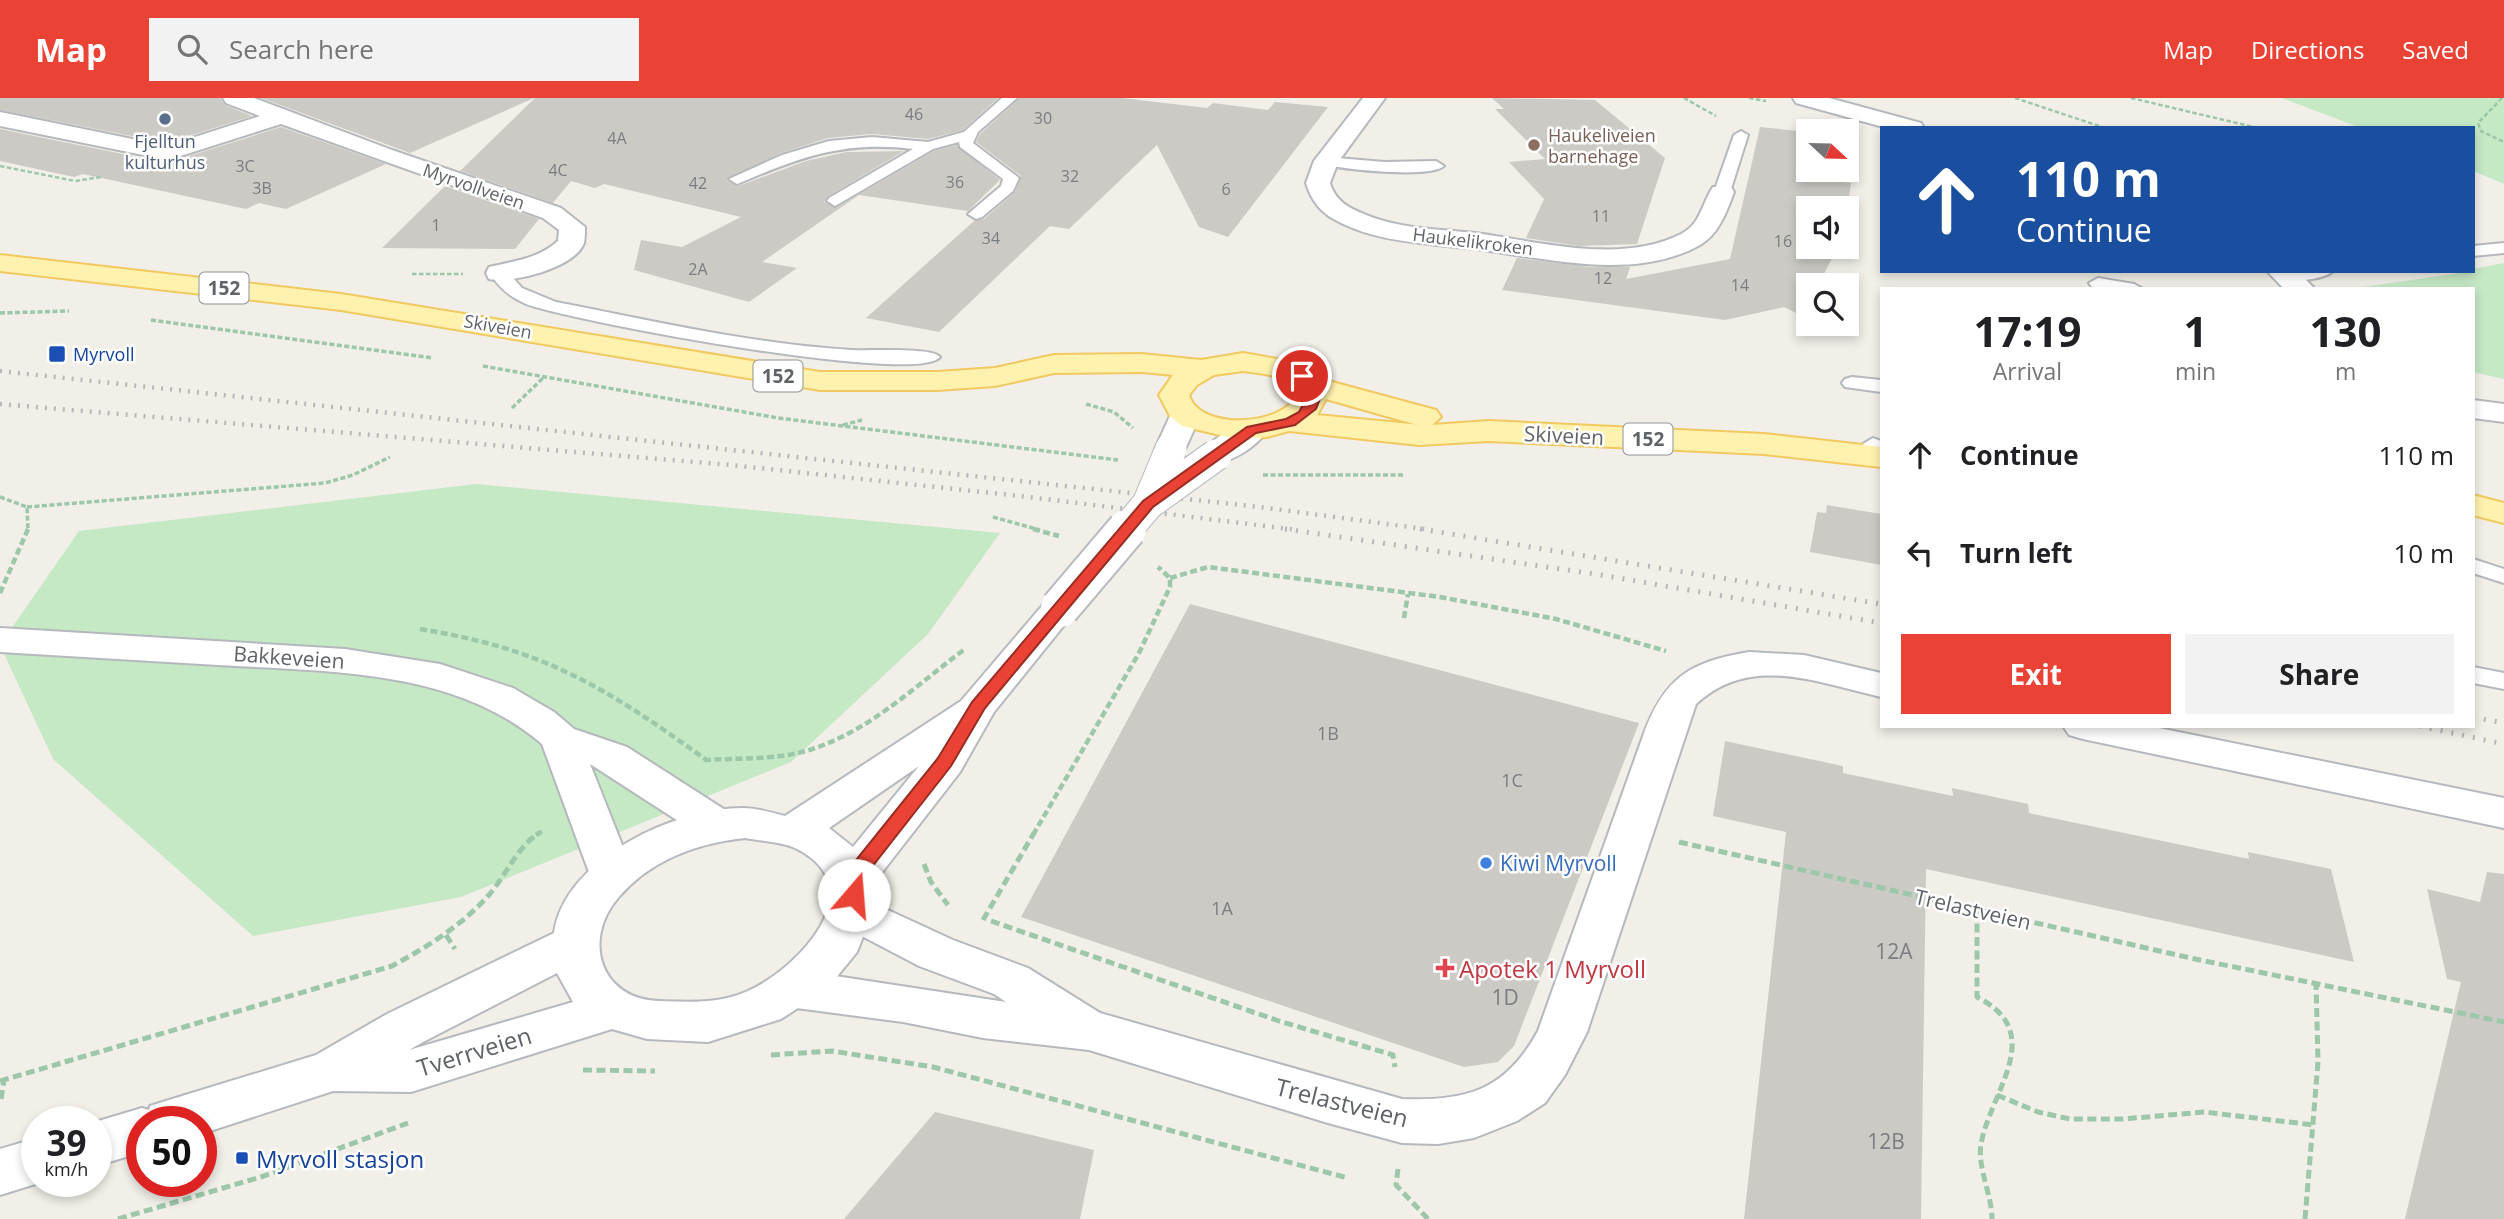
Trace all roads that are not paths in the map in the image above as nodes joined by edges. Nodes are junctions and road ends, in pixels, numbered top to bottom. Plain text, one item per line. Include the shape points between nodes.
1 (234, 98) edge
2 (1010, 98) edge
3 (1374, 98) edge
4 (1804, 98) edge
5 (282, 116) junction
6 (0, 119) edge
7 (1906, 126) edge
8 (968, 135) junction
9 (1741, 135) dead end
10 (928, 146) junction
11 (1326, 161) junction
12 (1437, 166) dead end
13 (737, 179) dead end
14 (1722, 192) joint
15 (835, 201) dead end
16 (976, 214) dead end
17 (0, 263) edge
18 (499, 272) joint
19 (2314, 273) edge
20 (2288, 278) edge
21 (2098, 281) edge
22 (2125, 287) edge
23 (930, 357) dead end
24 (1201, 369) junction
25 (995, 377) junction
26 (1852, 383) dead end
27 (1312, 386) junction
28 (1880, 386) edge
29 (1180, 405) junction
30 (2475, 409) edge
31 (2504, 413) edge
32 (1290, 422) junction
33 (1252, 430) junction
34 (1489, 431) junction
35 (1879, 452) edge
36 (1148, 504) junction
37 (2475, 506) edge
38 (2504, 513) edge
39 (2475, 531) edge
40 (2504, 538) edge
41 (2475, 567) edge
42 (2504, 576) edge
43 (0, 640) edge
44 (2475, 675) edge
45 (2504, 681) edge
46 (1880, 685) edge
47 (978, 706) junction
48 (2093, 728) edge
49 (561, 738) junction
50 (2504, 813) edge
51 (718, 826) junction
52 (796, 830) junction
53 (612, 875) junction
54 (852, 895) junction
55 (575, 943) junction
56 (796, 989) junction
57 (613, 1009) junction
58 (1089, 1030) junction
59 (332, 1071) junction
60 (217, 1107) edge
61 (21, 1166) edge
62 (0, 1172) edge

1 - 5 street, Myrvollveien
2 - 8 lane
3 - 11 street
4 - 7 street
5 - 6 street via 168,153
5 - 18 street, Myrvollveien via 552,213 572,227 571,243 558,255
8 - 10 lane
8 - 16 lane via 965,144 1011,178 1008,188
9 - 14 lane
10 - 13 lane via 834,142
10 - 15 lane
11 - 12 lane
11 - 14 street, Haukelikroken via 1318,176 1323,197 1335,209 1363,223 1407,233 1585,254 1637,253 1690,240 1706,227
17 - 25 main road, Skiveien / 152 via 369,306 820,381 901,383
18 - 23 lane via 512,289 556,307 787,351 855,358
19 - 20 lane
21 - 22 lane
24 - 25 main road, Skiveien / 152 via 1142,363 1054,364
24 - 27 main road, 152 via 1266,363 1302,376
24 - 29 main road via 1187,377
25 - 29 main road, Skiveien / 152 via 1111,384
26 - 28 lane
27 - 32 main road via 1312,406
27 - 34 main road, Skiveien / 152
29 - 33 main road, 152 via 1214,427
29 - 36 street, bridge
30 - 31 street
32 - 33 main road, 152
32 - 34 main road, Skiveien / 152 via 1419,435
33 - 36 street, bridge
34 - 35 main road, Skiveien / 152
36 - 47 street, bridge
37 - 38 main road
39 - 40 main road
41 - 42 lane
43 - 49 street, Bakkeveien via 302,657 406,668 499,697
44 - 45 lane
46 - 58 street, Trelastveien via 1765,664 1734,666 1704,678 1681,696 1562,1032 1527,1088 1499,1106 1438,1122 1402,1121
47 - 52 street
47 - 54 street via 945,762
48 - 50 street
49 - 51 street, Bakkeveien via 612,757
49 - 53 street via 584,810
51 - 52 street via 758,824
51 - 53 street via 661,844
52 - 54 street via 832,849 844,863
53 - 55 street via 581,919
54 - 56 street via 841,943
54 - 58 street, Trelastveien via 936,953 1011,981
55 - 57 street via 583,980
55 - 59 street, Tverrveien via 405,1028
56 - 57 street via 771,1003 716,1021 660,1023
56 - 58 street, Trelastveien via 983,1019
57 - 59 street, Tverrveien via 411,1071
59 - 60 street, Tverrveien
61 - 62 street

